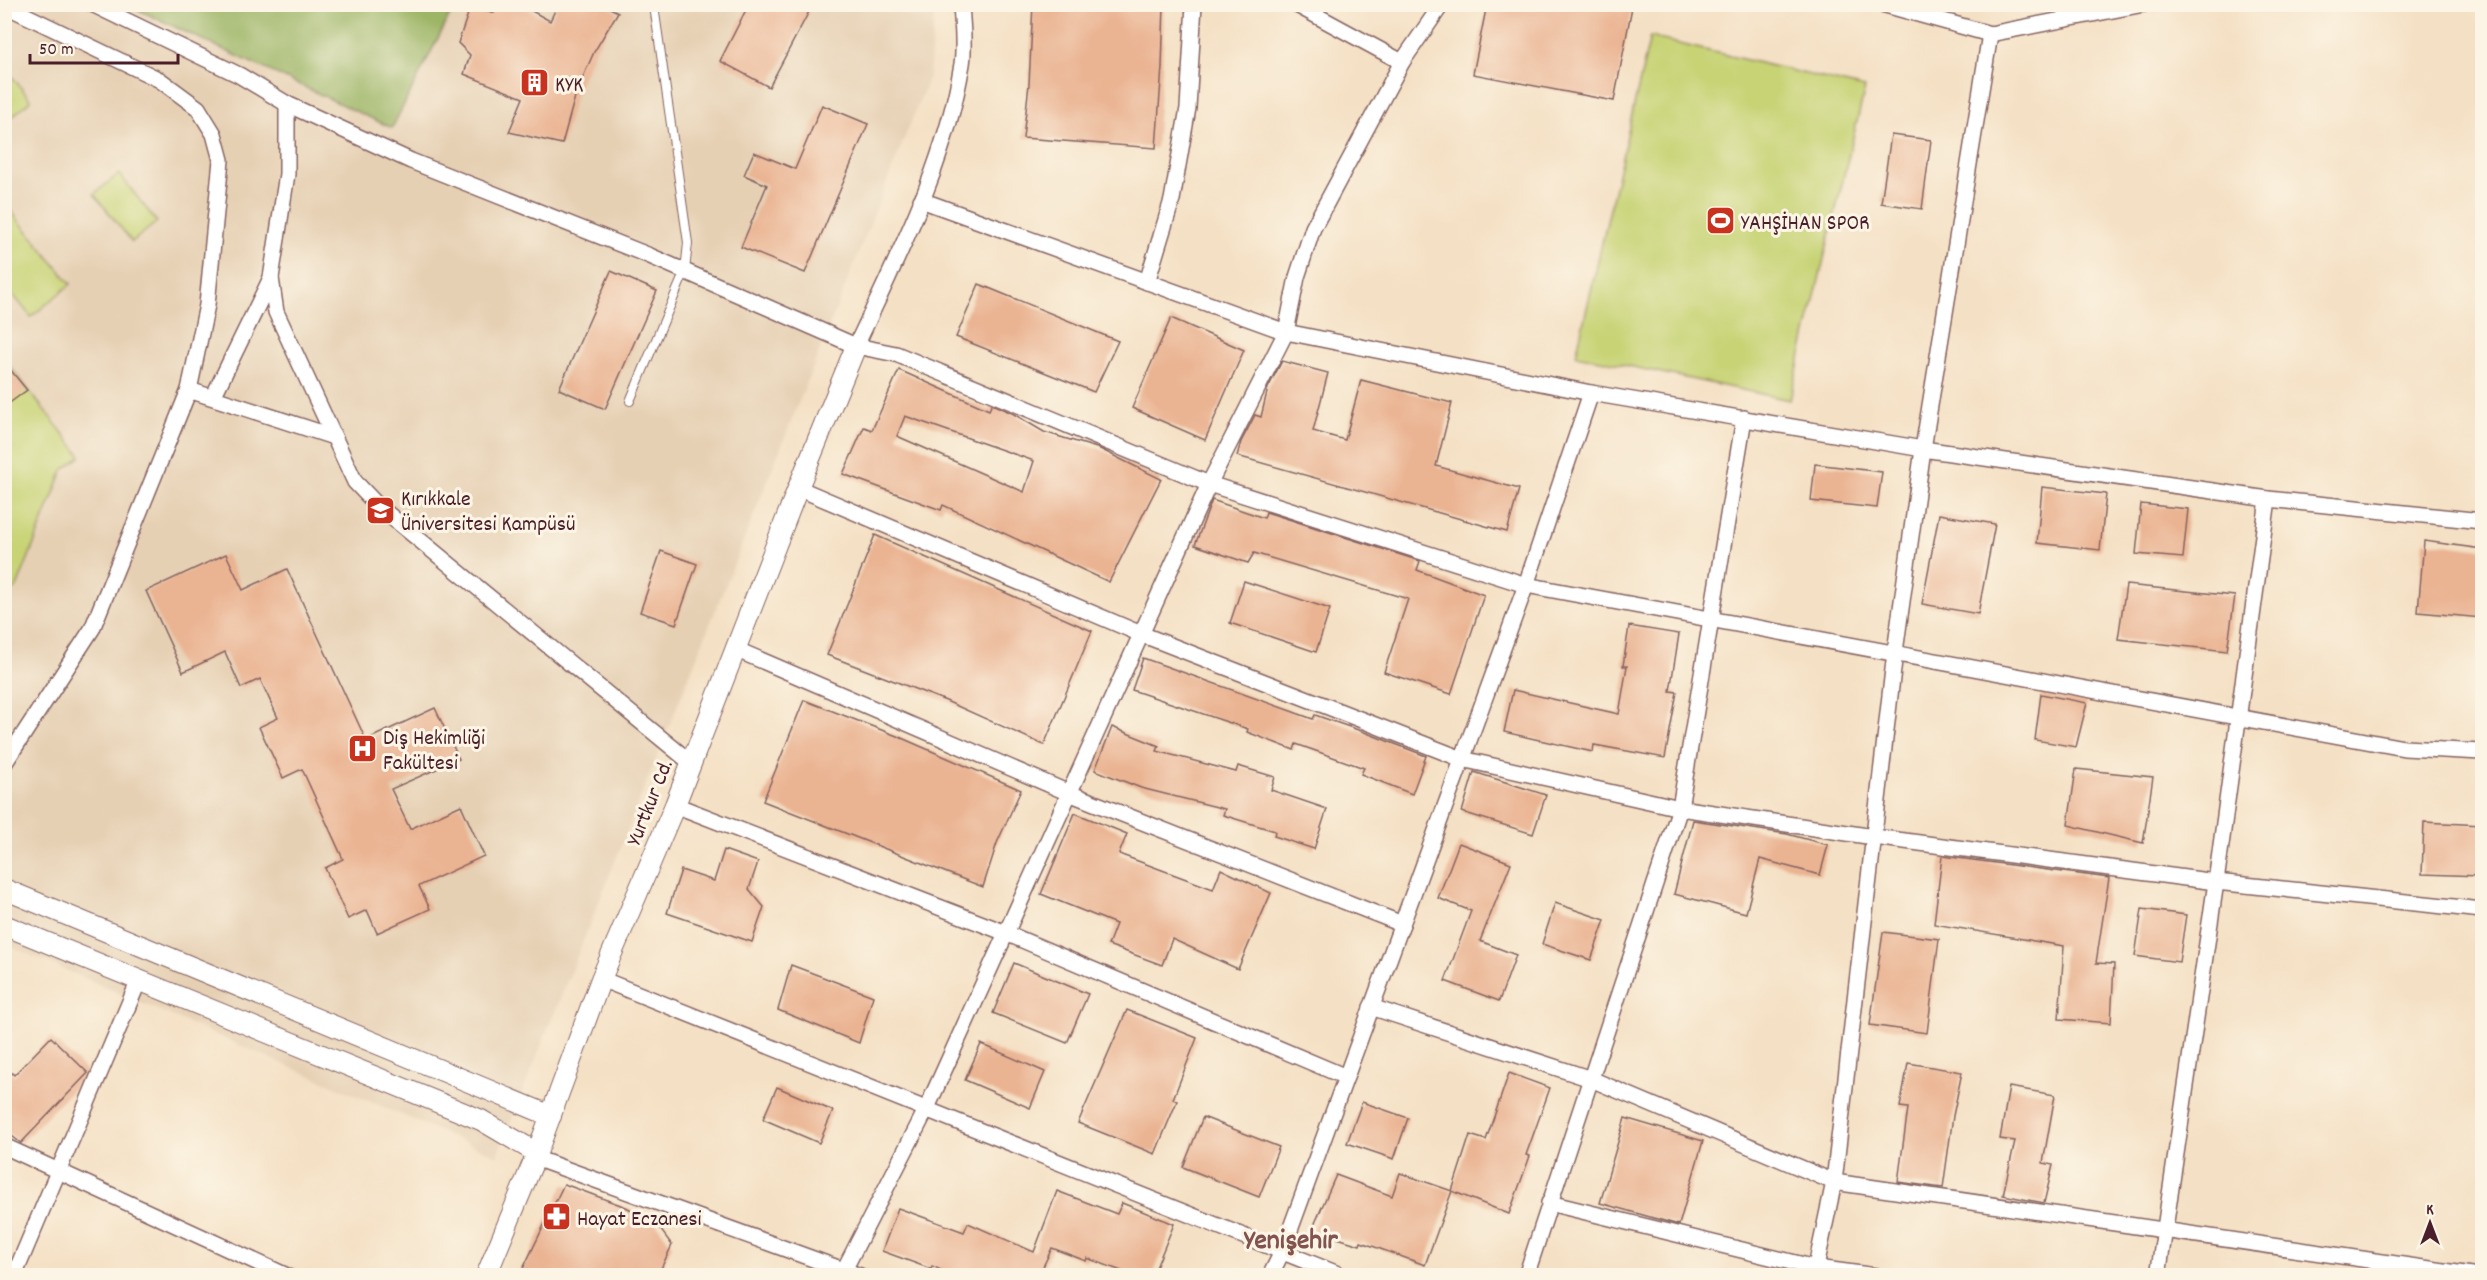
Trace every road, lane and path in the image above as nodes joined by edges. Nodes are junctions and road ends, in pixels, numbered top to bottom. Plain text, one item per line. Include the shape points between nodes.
1 (92, 4) edge
2 (656, 4) edge
3 (962, 4) edge
4 (1194, 4) edge
5 (1295, 4) edge
6 (1442, 4) edge
7 (1882, 4) edge
8 (2144, 4) edge
9 (4, 5) edge
10 (1990, 34) junction
11 (1402, 62) junction
12 (287, 104) junction
13 (921, 200) junction
14 (685, 271) junction
15 (271, 278) junction
16 (1147, 282) junction
17 (1286, 332) junction
18 (856, 346) junction
19 (189, 390) junction
20 (1591, 393) junction
21 (213, 398) junction
22 (630, 401) dead end
23 (1744, 418) junction
24 (334, 437) junction
25 (1923, 448) junction
26 (1209, 484) junction
27 (798, 488) junction
28 (2268, 499) junction
29 (2482, 521) edge
30 (1526, 585) junction
31 (1711, 621) junction
32 (1141, 634) junction
33 (735, 649) junction
34 (1895, 652) junction
35 (2239, 716) junction
36 (2482, 752) edge
37 (1462, 759) junction
38 (690, 762) junction
39 (4, 764) edge
40 (1070, 793) junction
41 (675, 805) junction
42 (1680, 808) junction
43 (1874, 837) junction
44 (2216, 882) junction
45 (4, 889) edge
46 (2482, 910) edge
47 (1402, 924) junction
48 (4, 925) edge
49 (1006, 933) junction
50 (601, 979) junction
51 (139, 980) junction
52 (1371, 1007) junction
53 (1346, 1077) junction
54 (1591, 1079) junction
55 (927, 1108) junction
56 (551, 1116) junction
57 (4, 1146) edge
58 (536, 1156) junction
59 (58, 1171) junction
60 (1834, 1182) junction
61 (1550, 1203) junction
62 (2166, 1231) junction
63 (1282, 1252) junction
64 (843, 1272) edge
65 (1815, 1272) edge
66 (14, 1275) edge
67 (287, 1275) edge
68 (486, 1275) edge
69 (861, 1275) edge
70 (1270, 1275) edge
71 (1343, 1275) edge
72 (1526, 1275) edge
73 (1876, 1275) edge
74 (2158, 1275) edge
75 (2478, 1275) edge

1 - 12 street via 239,75
2 - 14 lane via 688,243
3 - 13 street via 963,62 942,143
4 - 16 street via 1188,108 1172,200
5 - 11 street
6 - 11 street
7 - 10 street
8 - 10 street
9 - 19 street via 160,80 198,108 213,134 221,160 219,198 207,305
10 - 25 street
11 - 17 street via 1313,228 1297,277
12 - 14 street via 411,161
12 - 15 street via 287,174
13 - 16 street
13 - 18 street
14 - 18 street
14 - 22 lane
15 - 21 street
15 - 24 street via 276,312
16 - 17 street
17 - 20 street
17 - 26 street
18 - 26 street via 896,354
18 - 27 street, Yurtkur Cd.
19 - 21 street
19 - 39 street via 92,629
20 - 23 street
20 - 30 street
21 - 24 street
23 - 25 street
23 - 31 street
24 - 38 street via 355,482 377,505
25 - 28 street
25 - 34 street
26 - 30 street
26 - 32 street
27 - 32 street
27 - 33 street, Yurtkur Cd.
28 - 29 street
28 - 35 street
30 - 31 street
30 - 37 street
31 - 34 street
31 - 42 street
32 - 37 street
32 - 40 street
33 - 38 street, Yurtkur Cd.
33 - 40 street
34 - 35 street
34 - 43 street
35 - 36 street via 2404,748
35 - 44 street
37 - 42 street
37 - 47 street
38 - 41 street, Yurtkur Cd.
40 - 47 street
40 - 49 street
41 - 49 street
41 - 50 street, Yurtkur Cd.
42 - 43 street
42 - 54 street
43 - 44 street
43 - 60 street
44 - 46 street
44 - 62 street
45 - 56 street
47 - 52 street
48 - 51 street
49 - 53 street
49 - 55 street
50 - 55 street
50 - 56 street, Yurtkur Cd.
51 - 58 street via 481,1119
51 - 59 street
52 - 53 street
52 - 54 street
53 - 63 street
54 - 60 street
54 - 61 street
55 - 63 street
55 - 64 street
56 - 58 street, Yurtkur Cd.
57 - 59 street
58 - 64 street
58 - 68 street, Yurtkur Cd.
59 - 66 street
59 - 67 street
60 - 62 street
60 - 65 street
61 - 65 street
61 - 72 street
62 - 74 street
62 - 75 street
63 - 70 street
63 - 71 street
64 - 69 street
65 - 73 street

